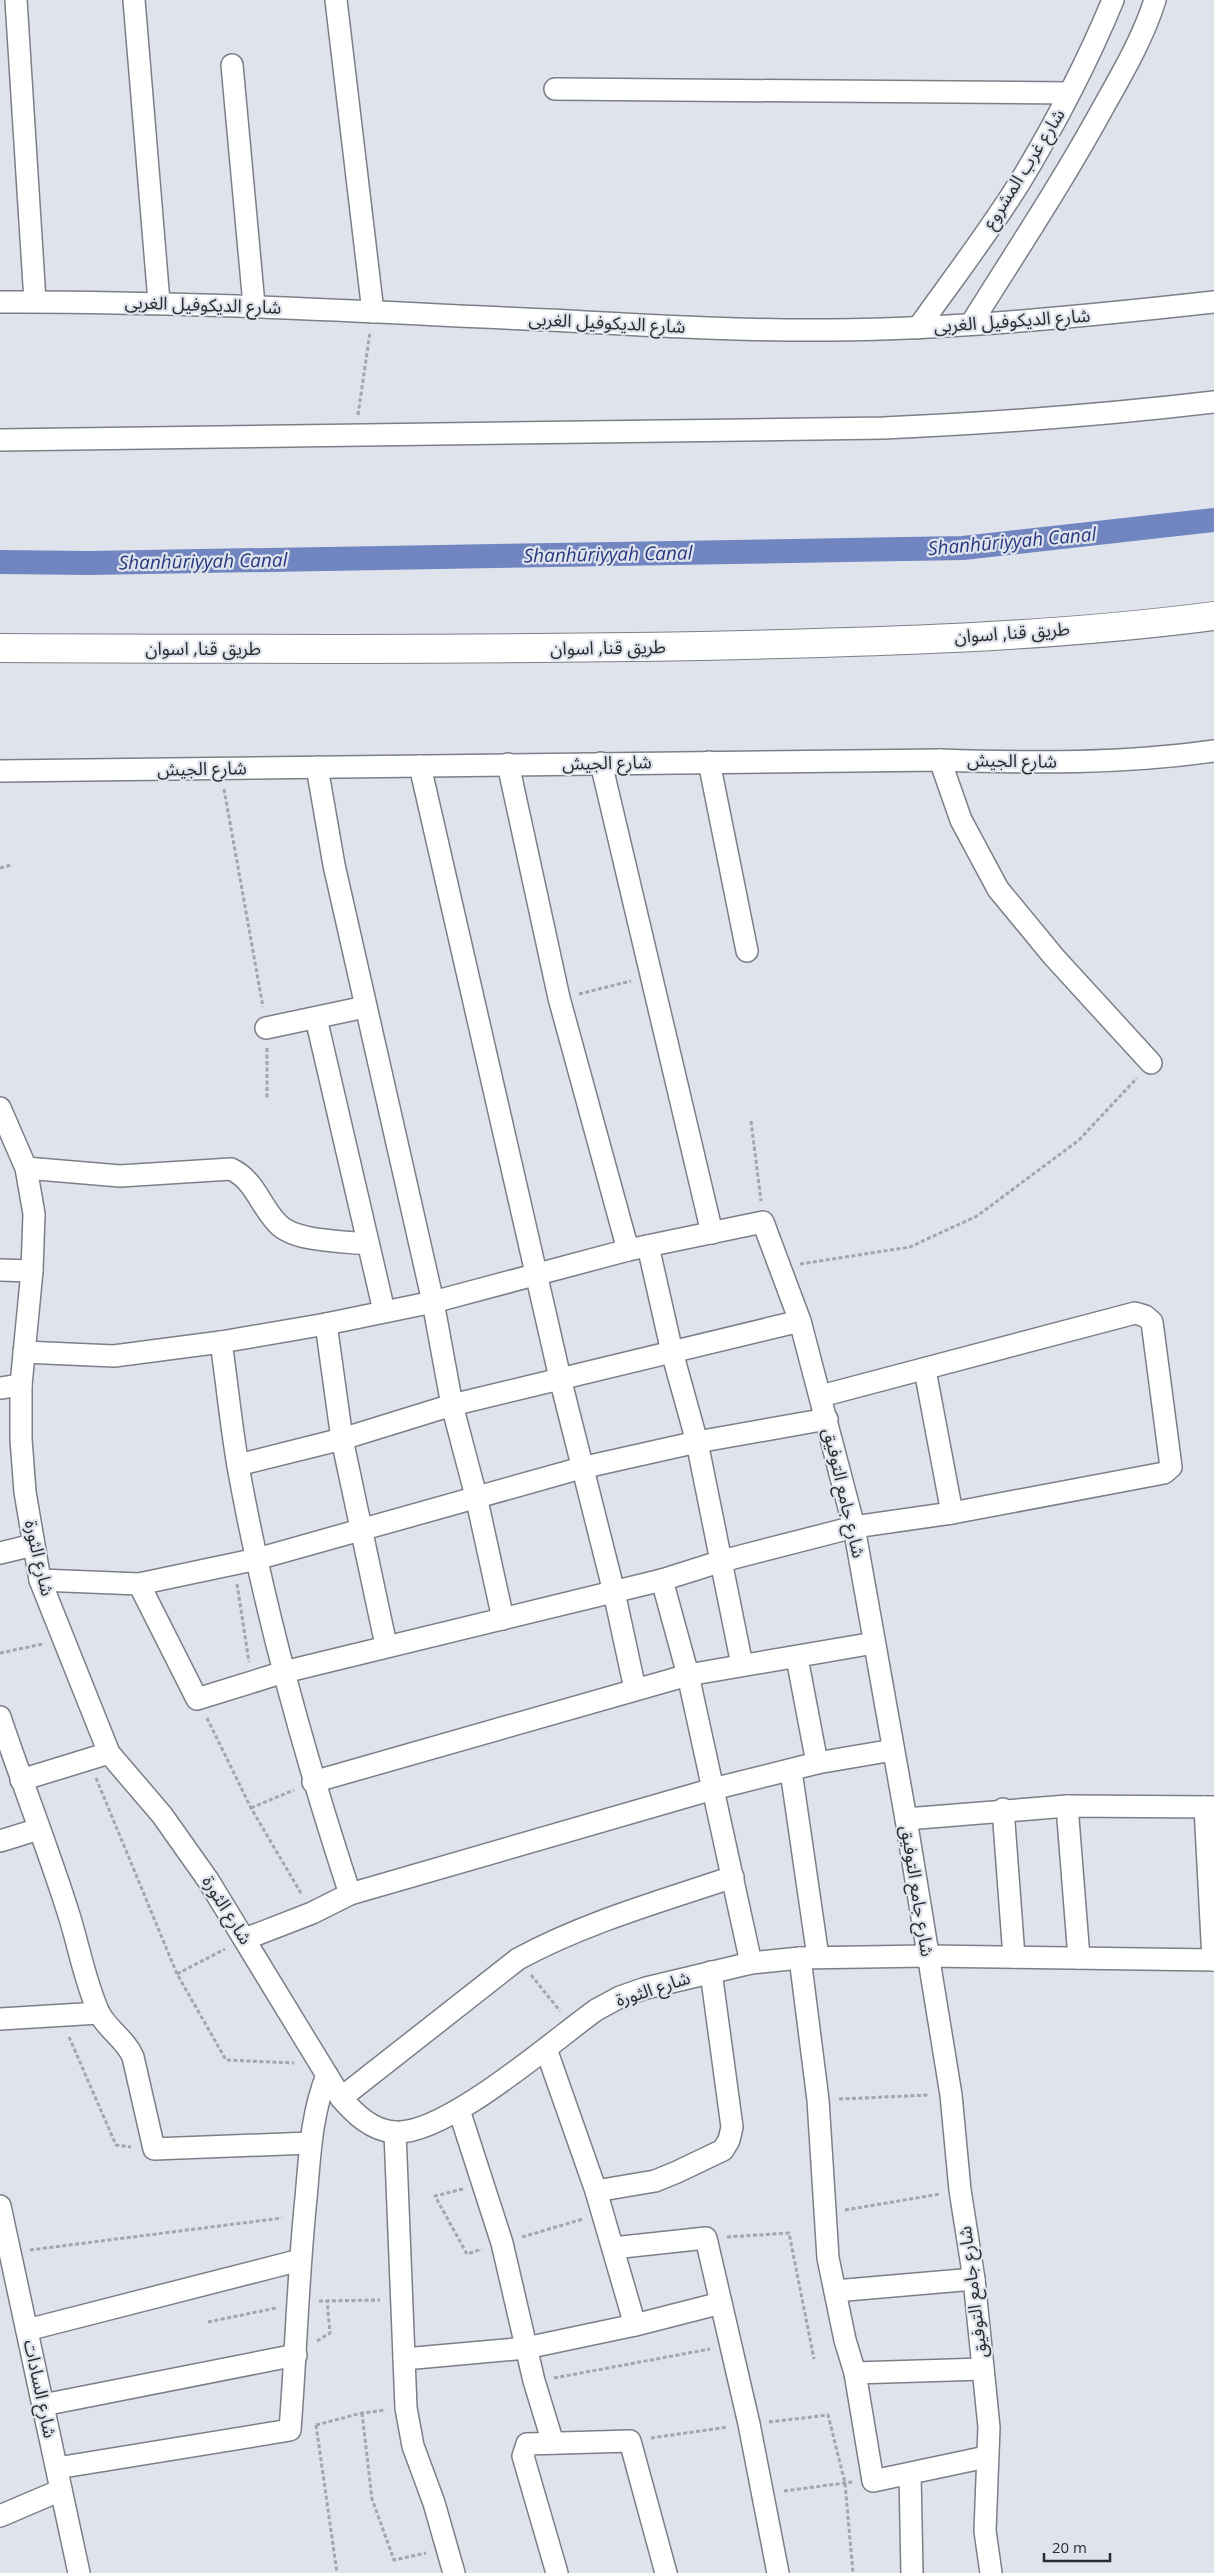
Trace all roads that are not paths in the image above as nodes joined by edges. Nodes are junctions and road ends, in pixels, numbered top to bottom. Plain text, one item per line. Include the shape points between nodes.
1 (16, 0) edge
2 (134, 0) edge
3 (336, 0) edge
4 (1113, 0) edge
5 (1155, 0) edge
6 (232, 65) dead end
7 (555, 89) dead end
8 (1070, 93) junction
9 (0, 302) edge
10 (35, 302) junction
11 (159, 302) junction
12 (1214, 302) edge
13 (254, 305) junction
14 (373, 312) junction
15 (970, 324) junction
16 (918, 328) junction
17 (1214, 402) edge
18 (0, 440) edge
19 (1214, 616) edge
20 (0, 648) edge
21 (1214, 751) edge
22 (940, 760) junction
23 (709, 762) junction
24 (601, 763) junction
25 (508, 764) junction
26 (420, 766) junction
27 (317, 767) junction
28 (0, 771) edge
29 (747, 952) dead end
30 (365, 1007) junction
31 (316, 1018) junction
32 (266, 1028) road end
33 (1151, 1064) road end
34 (0, 1108) edge
35 (26, 1168) junction
36 (712, 1233) junction
37 (367, 1244) junction
38 (648, 1246) junction
39 (628, 1250) junction
40 (0, 1270) edge
41 (32, 1271) junction
42 (537, 1274) junction
43 (434, 1302) junction
44 (384, 1310) junction
45 (800, 1321) junction
46 (326, 1324) junction
47 (221, 1342) junction
48 (24, 1352) junction
49 (672, 1352) junction
50 (925, 1370) junction
51 (560, 1378) junction
52 (10, 1387) edge
53 (821, 1396) junction
54 (452, 1406) junction
55 (827, 1419) junction
56 (342, 1440) junction
57 (697, 1442) junction
58 (238, 1465) junction
59 (582, 1468) junction
60 (476, 1496) junction
61 (952, 1513) junction
62 (854, 1527) junction
63 (362, 1530) junction
64 (33, 1545) junction
65 (0, 1553) edge
66 (257, 1559) junction
67 (722, 1561) junction
68 (40, 1580) junction
69 (662, 1580) junction
70 (139, 1584) junction
71 (614, 1592) junction
72 (503, 1619) junction
73 (874, 1643) junction
74 (386, 1646) junction
75 (797, 1658) junction
76 (742, 1665) junction
77 (284, 1672) junction
78 (688, 1674) junction
79 (635, 1688) junction
80 (0, 1717) edge
81 (893, 1750) junction
82 (109, 1753) junction
83 (817, 1763) junction
84 (791, 1771) junction
85 (21, 1780) junction
86 (313, 1782) junction
87 (713, 1790) junction
88 (1067, 1806) junction
89 (1210, 1807) edge
90 (1003, 1810) junction
91 (906, 1818) junction
92 (39, 1829) junction
93 (0, 1841) edge
94 (733, 1877) junction
95 (350, 1894) junction
96 (245, 1938) junction
97 (927, 1956) junction
98 (1014, 1957) junction
99 (809, 1958) junction
100 (1079, 1958) junction
101 (1213, 1960) edge
102 (751, 1963) junction
103 (711, 1972) junction
104 (100, 2013) junction
105 (0, 2019) edge
106 (546, 2049) junction
107 (322, 2066) junction
108 (341, 2098) junction
109 (459, 2110) junction
110 (396, 2132) junction
111 (310, 2143) junction
112 (596, 2191) junction
113 (0, 2206) edge
114 (613, 2248) junction
115 (5, 2255) edge
116 (300, 2260) junction
117 (974, 2279) junction
118 (836, 2291) junction
119 (721, 2304) junction
120 (635, 2326) junction
121 (27, 2330) junction
122 (526, 2348) junction
123 (296, 2355) junction
124 (404, 2359) junction
125 (982, 2369) junction
126 (855, 2373) junction
127 (43, 2405) junction
128 (553, 2442) junction
129 (986, 2458) junction
130 (57, 2468) junction
131 (910, 2474) junction
132 (61, 2490) junction
133 (0, 2516) edge
134 (79, 2573) edge
135 (454, 2573) edge
136 (557, 2573) edge
137 (666, 2573) edge
138 (778, 2573) edge
139 (912, 2573) edge
140 (991, 2573) edge

1 - 10 street
2 - 11 street
3 - 14 street
4 - 8 street, شارع غرب المشروع
5 - 15 street, شارع غرب المشروع via 1147,25 1077,156
6 - 13 street
7 - 8 street
8 - 16 street, شارع غرب المشروع via 1018,184
9 - 10 street, شارع الديكوفيل الغربى
10 - 11 street, شارع الديكوفيل الغربى
11 - 13 street, شارع الديكوفيل الغربى
12 - 15 street, شارع الديكوفيل الغربى
13 - 14 street, شارع الديكوفيل الغربى
14 - 16 street, شارع الديكوفيل الغربى via 738,329
15 - 16 street, شارع الديكوفيل الغربى
17 - 18 street via 1126,413 884,428
19 - 20 highway, طريق قنا, اسوان via 1022,634 840,643 518,649
21 - 22 street, شارع الجيش via 1158,759 1074,762
22 - 23 street, شارع الجيش
22 - 33 street via 961,820 998,889 1054,957
23 - 24 street, شارع الجيش
23 - 29 street
24 - 25 street, شارع الجيش
24 - 36 street
25 - 26 street, شارع الجيش
25 - 39 street via 559,998
26 - 27 street, شارع الجيش
26 - 42 street
27 - 28 street, شارع الجيش
27 - 30 street via 334,865
30 - 31 street
30 - 43 street
31 - 32 street
31 - 37 street
34 - 35 street, شارع الثورة
35 - 37 street via 120,1176 231,1169 246,1177 278,1225 291,1234
35 - 41 street, شارع الثورة via 34,1214
36 - 38 street
36 - 45 street, شارع جامع التوفيق via 763,1222
37 - 44 street
38 - 39 street
38 - 49 street
39 - 42 street
40 - 41 street
41 - 48 street, شارع الثورة
42 - 43 street
42 - 51 street
43 - 44 street
43 - 54 street
44 - 46 street
45 - 49 street
45 - 53 street, شارع جامع التوفيق
46 - 47 street
46 - 56 street
47 - 48 street via 114,1356
47 - 58 street
48 - 52 street, شارع الثورة
49 - 51 street
49 - 57 street
50 - 53 street
50 - 61 street
50 - 61 street via 1134,1313 1152,1322 1171,1464 1169,1470
51 - 54 street
51 - 59 street
52 - 64 street, شارع الثورة
53 - 55 street, شارع جامع التوفيق
54 - 56 street
54 - 60 street
55 - 57 street
55 - 62 street, شارع جامع التوفيق
56 - 58 street
56 - 63 street
57 - 59 street
57 - 67 street
58 - 66 street
59 - 60 street
59 - 71 street
60 - 63 street
60 - 72 street
61 - 62 street
62 - 67 street
62 - 73 street, شارع جامع التوفيق
63 - 66 street
63 - 74 street
64 - 65 street
64 - 68 street, شارع الثورة
66 - 70 street
66 - 77 street
67 - 69 street
67 - 76 street
68 - 70 street
68 - 82 street, شارع الثورة
69 - 71 street
69 - 78 street
70 - 77 street via 197,1699
71 - 72 street
71 - 79 street
72 - 74 street
73 - 75 street
73 - 81 street, شارع جامع التوفيق
74 - 77 street
75 - 76 street
75 - 83 street
76 - 78 street
77 - 86 street
78 - 79 street
78 - 87 street
79 - 86 street
80 - 85 street
81 - 83 street
81 - 91 street, شارع جامع التوفيق
82 - 85 street
82 - 96 street, شارع الثورة via 162,1815
83 - 84 street
84 - 87 street
84 - 99 street
85 - 92 street
86 - 95 street
87 - 94 street
87 - 95 street
88 - 89 street
88 - 90 street
88 - 100 street
89 - 101 street
90 - 91 street
90 - 98 street
91 - 97 street, شارع جامع التوفيق
92 - 93 street
92 - 104 street
94 - 102 street
94 - 108 street via 542,1946 518,1959
95 - 96 street via 312,1913
96 - 107 street, شارع الثورة
97 - 98 street, شارع الثورة
97 - 99 street, شارع الثورة
97 - 117 street, شارع جامع التوفيق via 951,2095 960,2190
98 - 100 street, شارع الثورة
99 - 102 street, شارع الثورة
99 - 118 street via 824,2213 828,2258
100 - 101 street, شارع الثورة
102 - 103 street, شارع الثورة
103 - 106 street, شارع الثورة via 620,1997 596,2010
103 - 112 street via 732,2126 729,2140 723,2150 678,2172 654,2181
104 - 105 street
104 - 111 street via 134,2057 154,2149
106 - 109 street, شارع الثورة
106 - 112 street
107 - 108 street, شارع الثورة
107 - 111 street
108 - 110 street, شارع الثورة via 356,2115 374,2127
109 - 110 street, شارع الثورة via 425,2127
109 - 122 street via 502,2243
110 - 124 street
111 - 116 street
112 - 114 street
113 - 115 street, شارع السادات
114 - 119 street via 706,2238
114 - 120 street
115 - 121 street, شارع السادات
116 - 121 street
116 - 123 street
117 - 118 street
117 - 125 street, شارع جامع التوفيق
118 - 126 street
119 - 120 street
119 - 138 street via 750,2424
120 - 122 street
121 - 127 street, شارع السادات
122 - 124 street
122 - 128 street
123 - 127 street
123 - 130 street via 290,2430
124 - 135 street via 406,2408 413,2446
125 - 126 street
125 - 129 street, شارع جامع التوفيق via 989,2427
126 - 131 street via 873,2481
127 - 130 street, شارع السادات
128 - 136 street via 526,2444 523,2456
128 - 137 street via 630,2441
129 - 131 street
129 - 140 street, شارع جامع التوفيق via 985,2531
130 - 132 street, شارع السادات
131 - 139 street
132 - 133 street
132 - 134 street, شارع السادات

